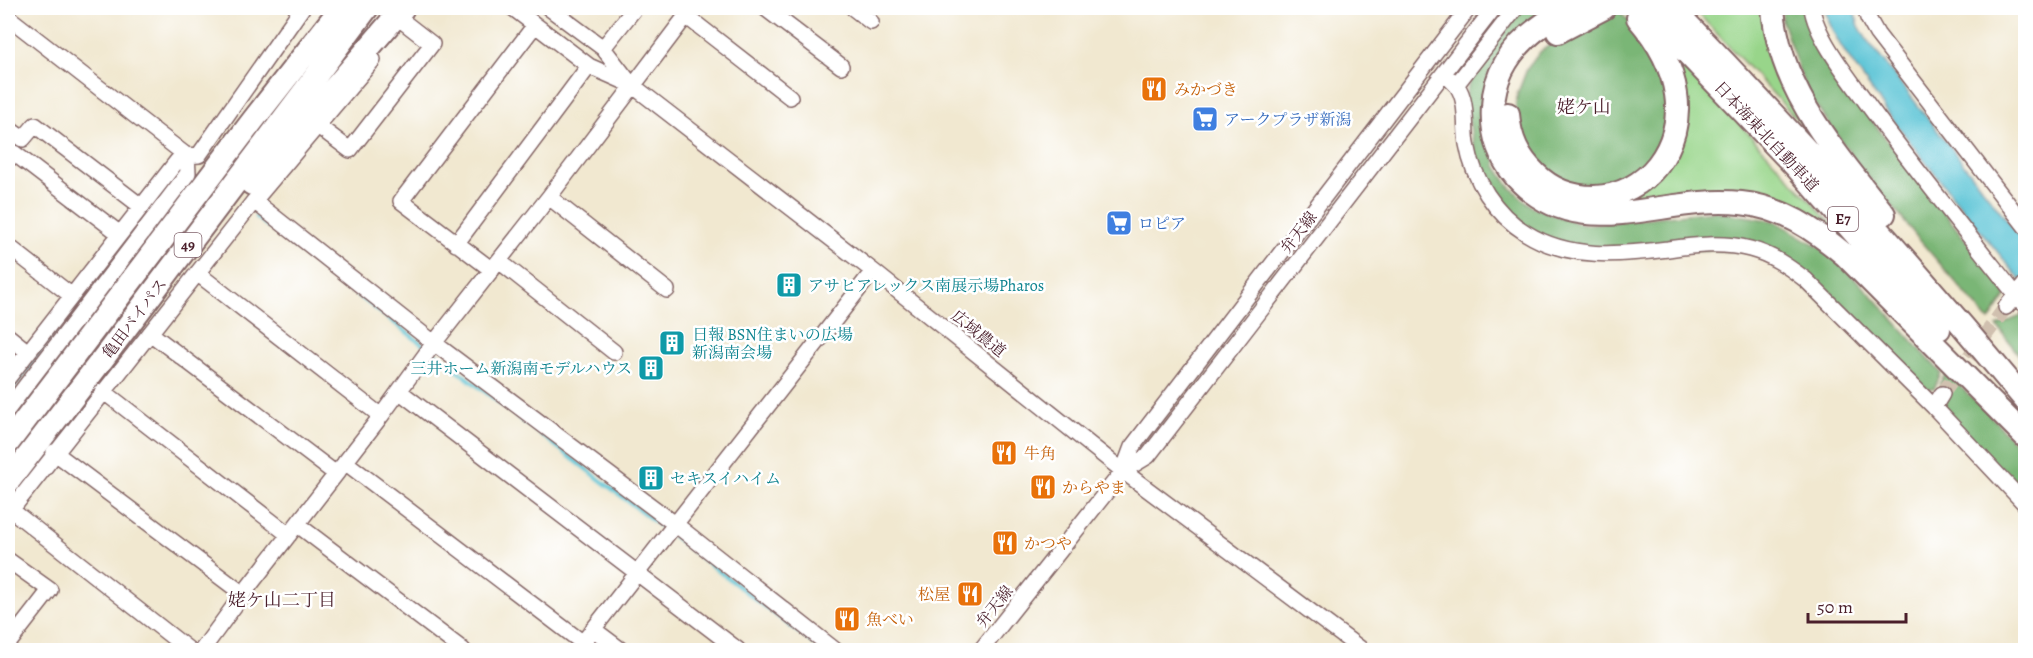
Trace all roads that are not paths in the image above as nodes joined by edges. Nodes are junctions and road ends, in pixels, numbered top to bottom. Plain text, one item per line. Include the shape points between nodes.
1 (302, 8) edge
2 (323, 8) edge
3 (341, 8) edge
4 (367, 8) edge
5 (513, 8) edge
6 (549, 8) edge
7 (635, 8) edge
8 (765, 8) edge
9 (853, 8) edge
10 (1469, 8) edge
11 (1494, 8) edge
12 (1516, 8) edge
13 (1571, 8) edge
14 (1604, 8) edge
15 (1773, 8) edge
16 (1812, 8) edge
17 (1865, 8) edge
18 (400, 12) edge
19 (689, 12) edge
20 (1648, 12) edge
21 (8, 17) edge
22 (872, 22) dead end
23 (535, 25) junction
24 (603, 48) junction
25 (589, 66) junction
26 (841, 66) dead end
27 (1443, 74) junction
28 (632, 85) junction
29 (1456, 85) junction
30 (790, 97) dead end
31 (254, 119) junction
32 (318, 126) junction
33 (8, 128) edge
34 (14, 153) dead end
35 (187, 156) junction
36 (549, 197) junction
37 (254, 201) junction
38 (142, 207) junction
39 (2025, 227) edge
40 (120, 234) junction
41 (456, 244) junction
42 (8, 246) edge
43 (495, 266) junction
44 (170, 269) junction
45 (873, 271) junction
46 (197, 273) junction
47 (2020, 289) edge
48 (667, 291) dead end
49 (72, 296) junction
50 (2006, 307) tunnel mouth
51 (2025, 307) edge
52 (150, 333) junction
53 (8, 336) edge
54 (431, 348) junction
55 (28, 352) junction
56 (614, 352) dead end
57 (8, 378) edge
58 (103, 391) junction
59 (399, 391) junction
60 (2025, 391) edge
61 (2025, 401) edge
62 (8, 409) edge
63 (381, 416) junction
64 (2025, 432) edge
65 (2025, 437) edge
66 (8, 443) edge
67 (54, 452) junction
68 (340, 468) junction
69 (1123, 471) junction
70 (8, 482) edge
71 (2025, 504) edge
72 (9, 511) edge
73 (293, 530) junction
74 (670, 530) junction
75 (8, 560) edge
76 (637, 573) junction
77 (243, 594) junction
78 (593, 629) junction
79 (8, 644) edge
80 (580, 647) edge
81 (1360, 650) edge
82 (189, 651) edge
83 (202, 651) edge
84 (463, 651) edge
85 (621, 651) edge
86 (738, 651) edge
87 (835, 651) edge
88 (981, 651) edge

1 - 35 street via 199,155
2 - 31 highway
3 - 31 highway, 亀田バイパス / 49
4 - 44 highway, 亀田バイパス / 49
5 - 23 street, 広域農道
6 - 24 street
7 - 24 street
8 - 26 street
9 - 22 street
10 - 69 street, 弁天線 via 1132,447
11 - 27 street, 弁天線
12 - 29 street
13 - 65 highway via 1518,45 1501,70 1497,84 1494,132 1503,159 1525,186 1560,209 1583,213 1607,214 1714,201 1761,207 1796,220 1845,255
14 - 20 highway via 1560,30 1533,51 1515,76 1507,108 1512,140 1529,168 1554,188 1587,197 1621,192 1636,185 1662,162 1670,147 1678,111 1676,93 1653,37
15 - 60 highway via 1784,63 1814,121
16 - 47 street via 1840,67 1891,137
17 - 39 street via 1877,34
18 - 32 street via 378,54
18 - 32 street via 432,44 350,150
18 - 44 highway via 228,211
19 - 28 street
19 - 30 street
20 - 61 highway, 日本海東北自動車道 / E7 via 1794,135 1878,227
20 - 64 highway, 日本海東北自動車道 / E7 via 1869,248
21 - 35 street
23 - 25 street, 広域農道
23 - 41 street via 401,201
24 - 28 street
25 - 28 street, 広域農道
25 - 41 street
27 - 29 street
27 - 69 street, 弁天線 via 1148,456
28 - 36 street
28 - 45 street, 広域農道
29 - 71 street via 1461,92 1467,143 1479,180 1497,207 1526,233 1576,252 1625,253 1711,244 1770,256 1806,279 1939,401
31 - 66 highway, 亀田バイパス / 49
32 - 37 street
33 - 38 street via 23,139 35,125
34 - 40 street
35 - 38 street via 177,161
35 - 62 street via 188,173
36 - 43 street
36 - 48 street
37 - 46 street
37 - 54 street
38 - 40 street
40 - 49 street
41 - 43 street
42 - 49 street
43 - 54 street
43 - 56 street
44 - 70 highway, 亀田バイパス / 49
45 - 69 street, 広域農道
45 - 74 street
46 - 52 street
46 - 63 street
47 - 50 street
47 - 51 street
49 - 55 street
52 - 58 street
52 - 68 street
53 - 55 street
54 - 59 street
54 - 74 street
55 - 57 street
58 - 67 street
58 - 73 street
59 - 63 street
59 - 76 street
63 - 68 street
67 - 72 street
67 - 77 street
68 - 73 street
68 - 80 street
69 - 81 street, 広域農道
69 - 88 street, 弁天線
72 - 82 street
73 - 77 street
73 - 84 street
74 - 76 street
74 - 87 street
75 - 79 street via 50,590
76 - 78 street
76 - 86 street
77 - 83 street
78 - 80 street
78 - 85 street

